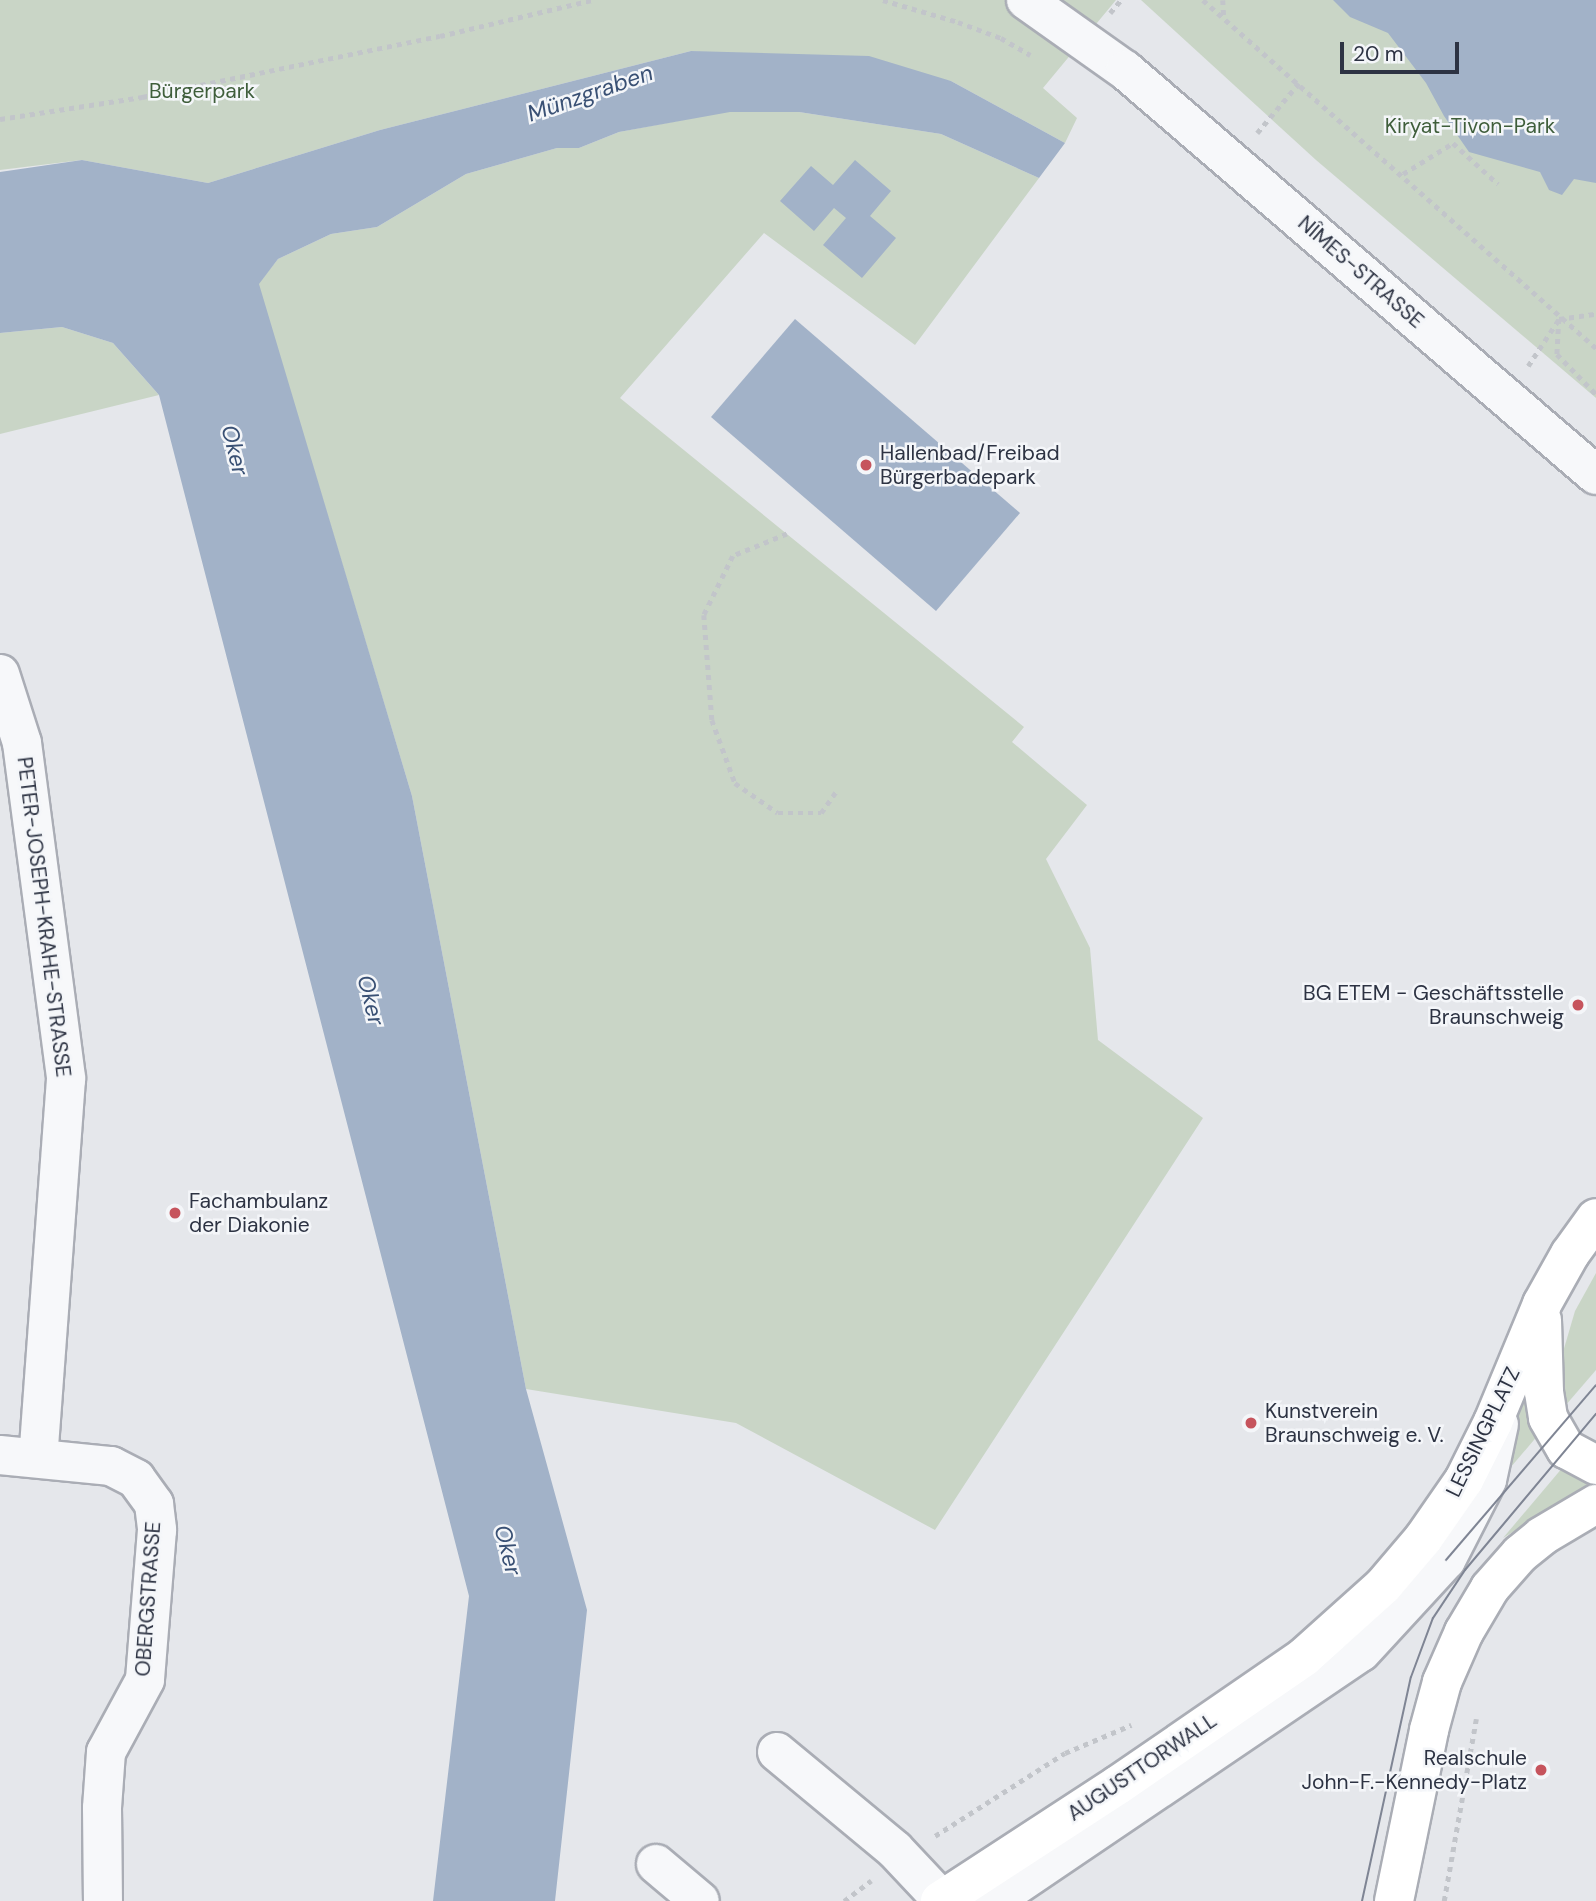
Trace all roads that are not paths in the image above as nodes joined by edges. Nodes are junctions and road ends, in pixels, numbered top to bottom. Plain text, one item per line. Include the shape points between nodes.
1 (1026, 0) edge
2 (1596, 475) edge
3 (0, 674) edge
4 (1596, 1218) edge
5 (1542, 1304) junction
6 (1505, 1391) junction
7 (0, 1455) edge
8 (38, 1456) junction
9 (1596, 1465) edge
10 (1596, 1504) edge
11 (1341, 1627) joint
12 (777, 1752) dead end
13 (656, 1864) dead end
14 (941, 1900) edge
15 (103, 1901) edge
16 (700, 1901) edge
17 (993, 1901) edge
18 (1394, 1901) edge

1 - 2 street, NÎMES-STRASSE via 1125,70
3 - 8 street, PETER-JOSEPH-KRAHE-STRASSE via 22,743 66,1079
4 - 5 main road, LESSINGPLATZ
5 - 6 main road, LESSINGPLATZ
5 - 9 main road via 1548,1418 1566,1448
6 - 11 main road, LESSINGPLATZ via 1464,1480 1445,1509 1383,1586
6 - 17 street via 1488,1480 1446,1560 1361,1652
7 - 8 street, OBERGSTRASSE
8 - 15 street, OBERGSTRASSE via 111,1466 136,1479 154,1504 157,1530 145,1680 107,1752
10 - 18 main road via 1542,1536 1504,1570 1464,1632 1442,1682 1429,1730
11 - 14 main road, AUGUSTTORWALL via 1118,1785
12 - 14 street via 902,1858
13 - 16 street

